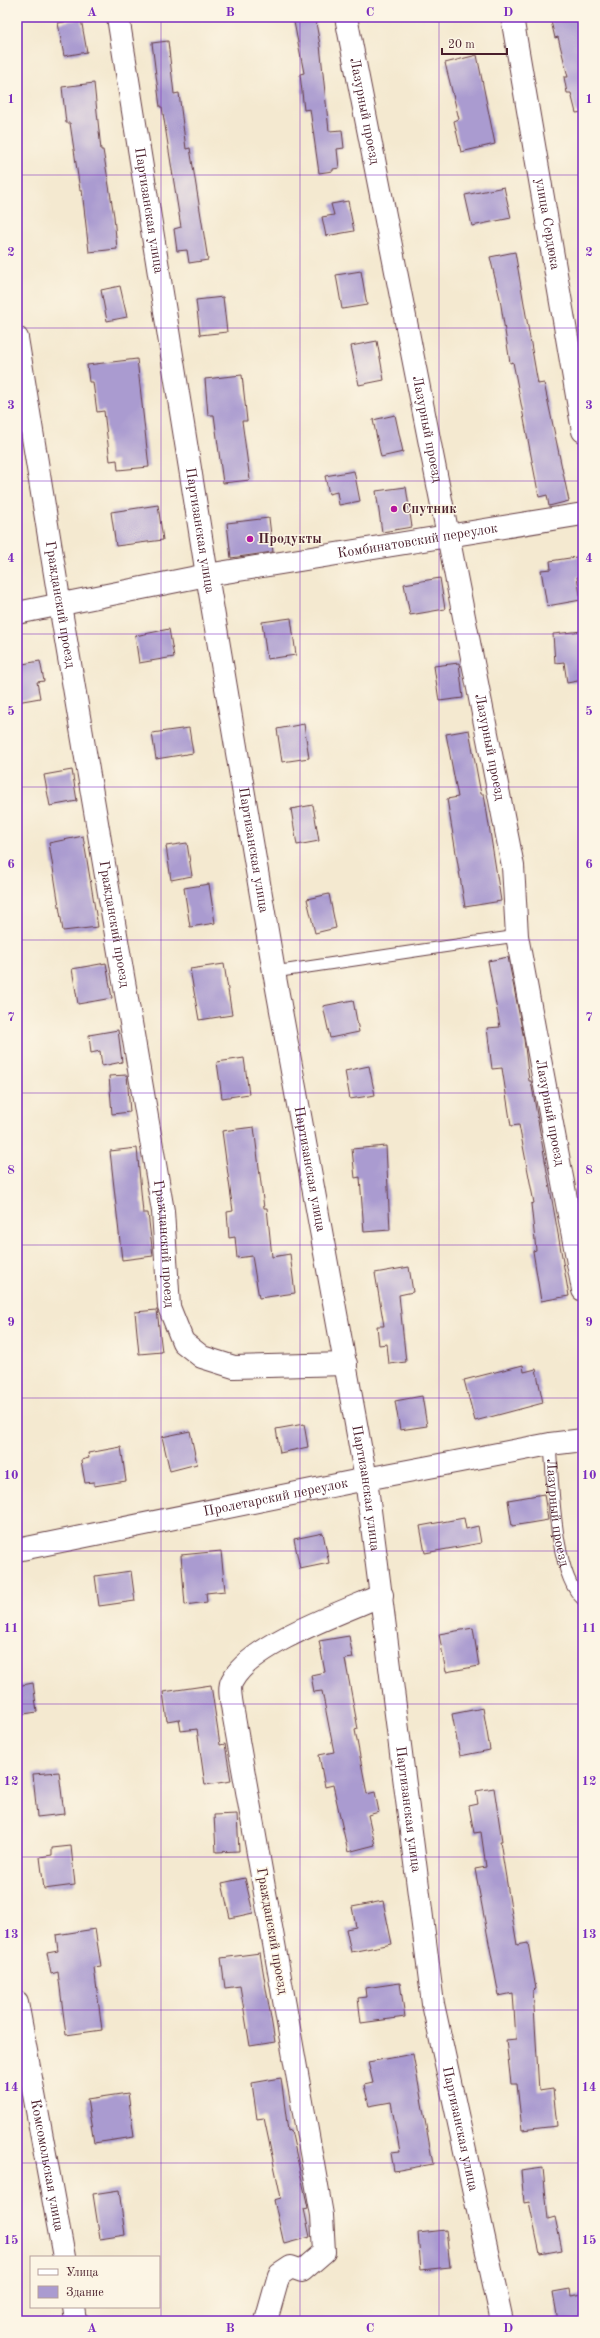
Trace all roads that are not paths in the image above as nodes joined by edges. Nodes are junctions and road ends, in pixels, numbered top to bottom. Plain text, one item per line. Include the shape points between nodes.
1 (118, 17) edge
2 (346, 17) edge
3 (512, 17) edge
4 (17, 338) edge
5 (583, 431) edge
6 (583, 514) edge
7 (447, 536) junction
8 (207, 575) junction
9 (60, 605) junction
10 (17, 613) edge
11 (517, 936) junction
12 (274, 972) junction
13 (583, 1290) edge
14 (346, 1364) junction
15 (583, 1440) edge
16 (550, 1444) junction
17 (366, 1479) junction
18 (17, 1550) edge
19 (382, 1595) junction
20 (583, 1600) edge
21 (17, 2002) edge
22 (64, 2256) edge
23 (74, 2308) edge
24 (76, 2321) edge
25 (266, 2321) edge
26 (502, 2321) edge

1 - 8 street, Партизанская улица
2 - 7 street, Лазурный проезд
3 - 5 street, улица Сердюка
4 - 9 street, Гражданский проезд
6 - 7 street, Комбинатовский переулок
7 - 8 street, Комбинатовский переулок
7 - 11 street, Лазурный проезд via 514,866
8 - 9 street, Комбинатовский переулок
8 - 12 street, Партизанская улица
9 - 10 street, Комбинатовский переулок
9 - 14 street, Гражданский проезд via 163,1211 172,1314 183,1342 202,1357 234,1367
11 - 12 lane
11 - 13 street, Лазурный проезд
12 - 14 street, Партизанская улица
14 - 17 street, Партизанская улица
15 - 16 street, Пролетарский переулок
16 - 17 street, Пролетарский переулок
16 - 20 lane, Лазурный проезд via 557,1524 566,1572
17 - 18 street, Пролетарский переулок
17 - 19 street, Партизанская улица
19 - 25 street, Гражданский проезд via 287,1637 242,1666 230,1683 322,2214 324,2252 302,2271 291,2267 279,2275
19 - 26 street, Партизанская улица via 433,2004
21 - 22 street, Комсомольская улица
23 - 24 street

